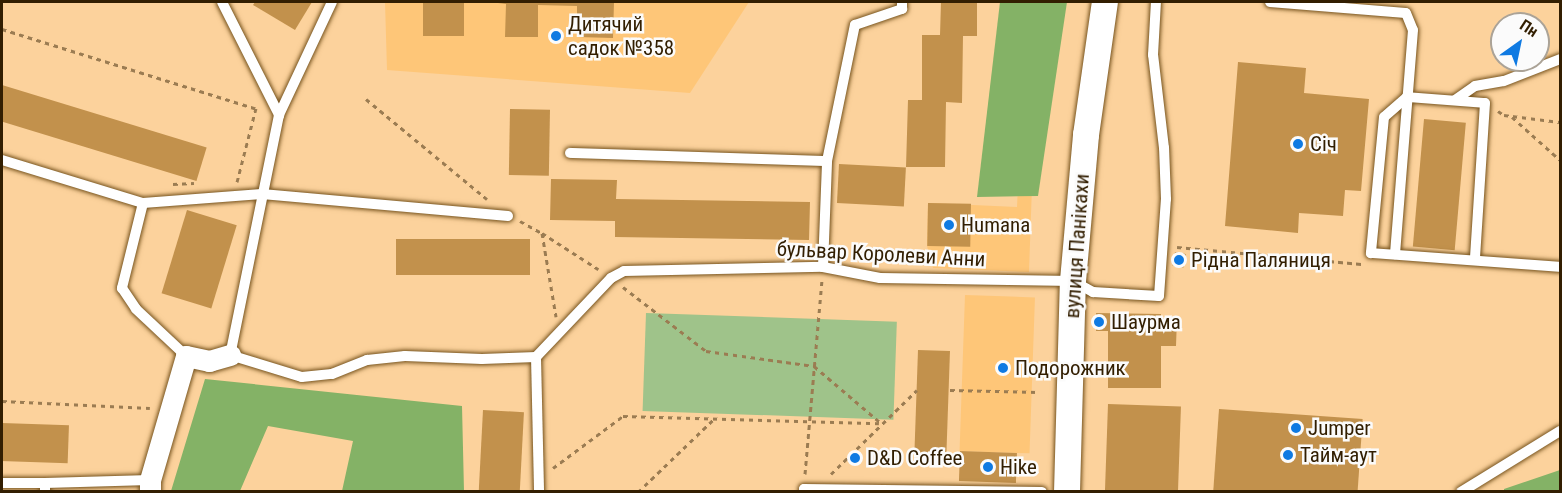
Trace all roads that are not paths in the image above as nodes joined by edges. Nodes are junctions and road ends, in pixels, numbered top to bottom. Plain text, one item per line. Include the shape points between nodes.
1 (222, 2) edge
2 (332, 2) edge
3 (903, 2) edge
4 (1105, 2) edge
5 (1156, 2) edge
6 (1270, 2) edge
7 (1407, 7) edge
8 (1560, 59) edge
9 (1407, 97) junction
10 (1455, 100) junction
11 (279, 115) junction
12 (570, 153) dead end
13 (2, 160) edge
14 (827, 161) junction
15 (262, 194) junction
16 (143, 203) junction
17 (508, 216) road end
18 (1395, 254) junction
19 (1475, 259) junction
20 (823, 267) junction
21 (1560, 267) edge
22 (1073, 280) junction
23 (230, 355) junction
24 (186, 357) junction
25 (536, 357) junction
26 (1560, 431) edge
27 (2, 483) edge
28 (150, 486) edge
29 (45, 488) edge
30 (804, 490) edge
31 (539, 492) edge
32 (1042, 492) edge
33 (1067, 492) edge
34 (1461, 492) edge

1 - 11 lane
2 - 11 lane
3 - 14 lane via 902,9 855,25
4 - 22 street, вулиця Панікахи via 1086,135
5 - 22 lane, бульвар Королеви Анни via 1153,55 1166,200 1159,296 1093,292
6 - 7 lane
7 - 9 lane via 1413,30
8 - 10 lane via 1504,81 1475,86
9 - 10 lane
9 - 18 lane
9 - 18 lane via 1384,117 1371,253
10 - 19 lane via 1485,103
11 - 15 lane
12 - 14 lane
13 - 16 lane
14 - 20 lane
15 - 16 lane
15 - 17 lane
15 - 23 lane
16 - 24 lane via 122,288 136,309
18 - 19 lane
19 - 21 lane
20 - 22 lane, бульвар Королеви Анни via 879,278
20 - 25 lane, бульвар Королеви Анни via 624,271 611,278
22 - 33 street, вулиця Панікахи
23 - 24 street via 209,361
23 - 25 lane via 302,377 332,374 367,360 405,356
24 - 28 street
25 - 31 lane
26 - 34 lane
27 - 29 lane
28 - 29 lane
30 - 32 lane

